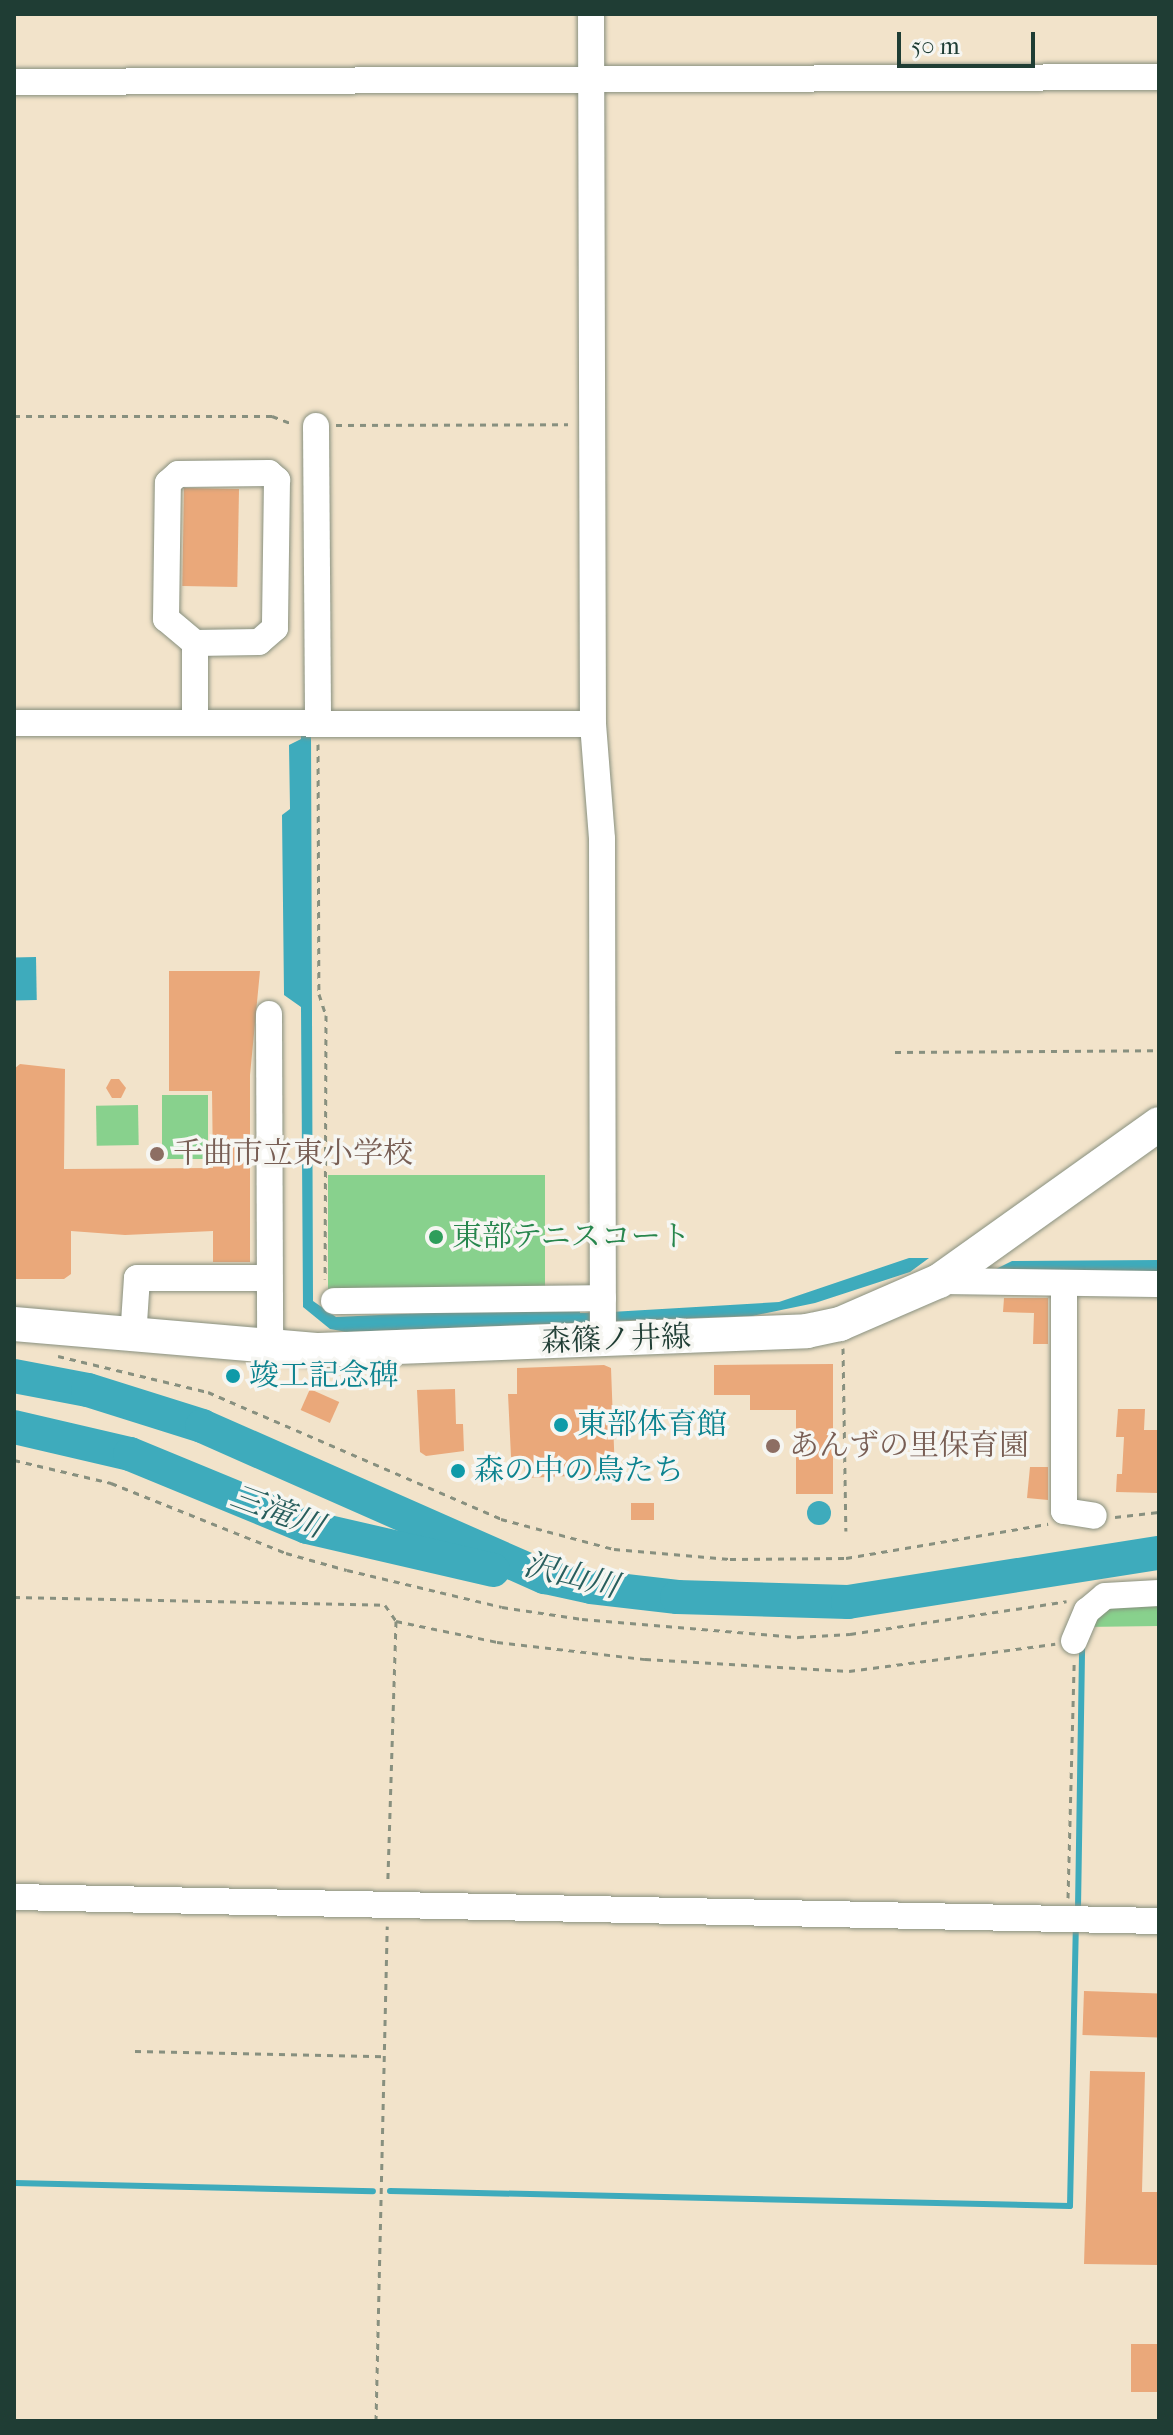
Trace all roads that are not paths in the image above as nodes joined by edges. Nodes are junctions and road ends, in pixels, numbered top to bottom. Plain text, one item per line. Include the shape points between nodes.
1 (591, 14) edge
2 (1159, 77) edge
3 (591, 80) junction
4 (14, 82) edge
5 (316, 426) dead end
6 (195, 643) junction
7 (14, 723) edge
8 (195, 723) junction
9 (318, 724) junction
10 (593, 724) junction
11 (269, 1014) dead end
12 (1159, 1124) edge
13 (269, 1278) junction
14 (939, 1281) junction
15 (1159, 1284) edge
16 (1064, 1285) junction
17 (603, 1298) junction
18 (334, 1301) road end
19 (14, 1324) edge
20 (133, 1338) junction
21 (603, 1340) junction
22 (270, 1347) junction
23 (1094, 1516) road end
24 (1159, 1593) edge
25 (1074, 1641) road end
26 (14, 1897) edge
27 (1159, 1921) edge

1 - 3 street
2 - 3 street
3 - 4 street
3 - 10 street
5 - 9 street
6 - 6 street via 259,642 275,628 277,480 269,473 178,474 168,483 166,619
6 - 8 street
7 - 8 street
8 - 9 street
9 - 10 street
10 - 17 street via 602,839
11 - 13 street
12 - 14 main road, 森篠ノ井線
13 - 20 street via 137,1278
13 - 22 street
14 - 16 street
14 - 21 main road, 森篠ノ井線 via 840,1324 767,1336
15 - 16 street
16 - 23 street via 1056,1518
17 - 18 street
17 - 21 street
19 - 20 main road, 森篠ノ井線
20 - 22 main road, 森篠ノ井線
21 - 22 main road, 森篠ノ井線 via 319,1350
24 - 25 street via 1105,1596 1087,1611
26 - 27 street

